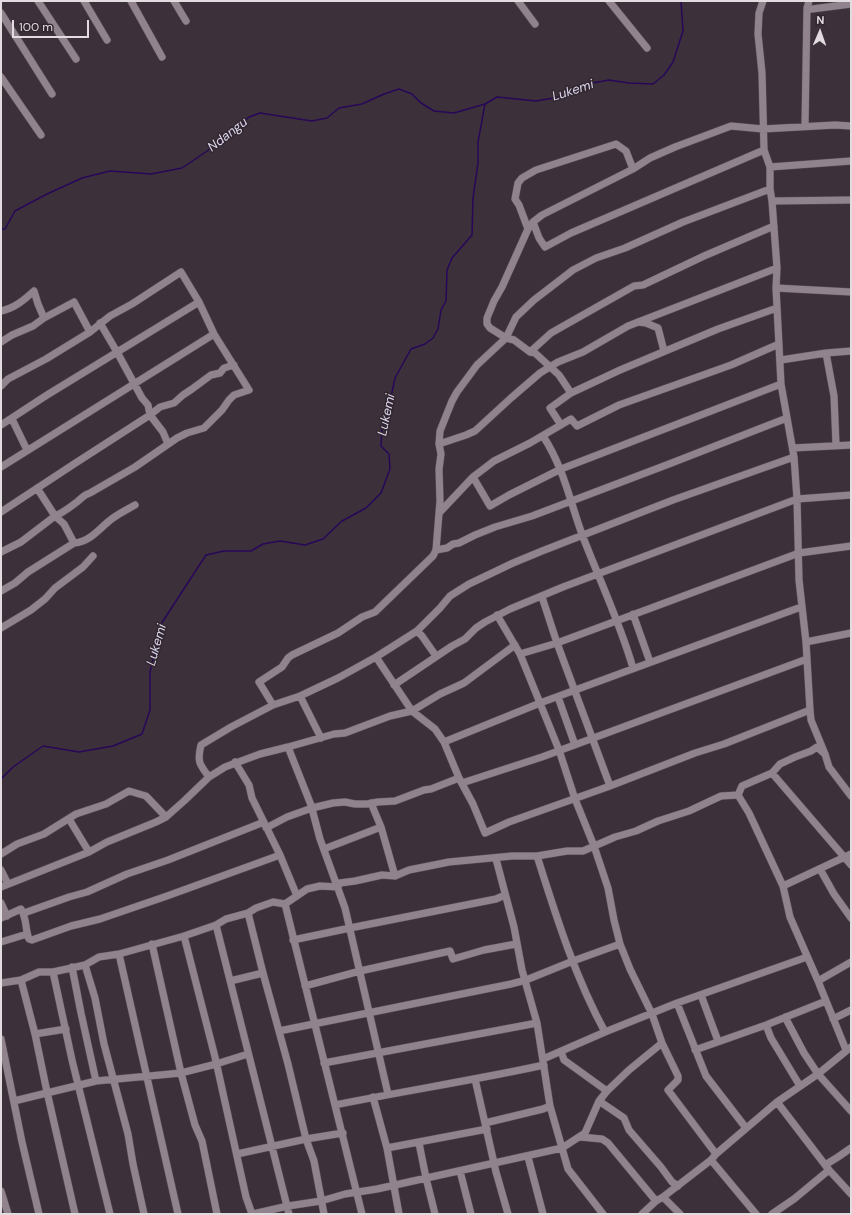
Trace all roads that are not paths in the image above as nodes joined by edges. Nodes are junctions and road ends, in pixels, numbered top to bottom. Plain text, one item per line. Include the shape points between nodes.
1 (38, 1) edge
2 (84, 1) edge
3 (131, 1) edge
4 (174, 1) edge
5 (518, 1) edge
6 (609, 1) edge
7 (763, 1) edge
8 (844, 3) edge
9 (808, 4) edge
10 (851, 4) edge
11 (1, 13) edge
12 (186, 21) dead end
13 (535, 24) dead end
14 (107, 40) dead end
15 (647, 48) dead end
16 (162, 57) dead end
17 (76, 60) dead end
18 (1, 77) edge
19 (52, 94) dead end
20 (805, 126) junction
21 (851, 126) edge
22 (763, 129) junction
23 (41, 135) dead end
24 (764, 150) junction
25 (851, 161) edge
26 (770, 167) junction
27 (633, 168) junction
28 (770, 189) junction
29 (851, 200) edge
30 (772, 201) junction
31 (533, 222) junction
32 (774, 226) junction
33 (528, 229) junction
34 (777, 268) junction
35 (776, 288) junction
36 (851, 292) edge
37 (199, 302) junction
38 (777, 308) junction
39 (1, 311) edge
40 (44, 318) junction
41 (638, 322) junction
42 (100, 323) junction
43 (90, 332) junction
44 (214, 334) junction
45 (506, 338) junction
46 (1, 342) edge
47 (779, 344) junction
48 (664, 351) junction
49 (851, 351) edge
50 (117, 352) junction
51 (530, 352) junction
52 (826, 353) junction
53 (781, 360) junction
54 (234, 365) junction
55 (550, 367) junction
56 (134, 384) junction
57 (781, 384) junction
58 (1, 386) edge
59 (571, 393) junction
60 (150, 415) junction
61 (787, 418) junction
62 (12, 419) junction
63 (1, 425) edge
64 (561, 425) junction
65 (543, 436) junction
66 (168, 444) junction
67 (439, 444) junction
68 (851, 445) edge
69 (836, 446) junction
70 (793, 448) junction
71 (27, 450) junction
72 (794, 457) junction
73 (1, 467) edge
74 (561, 469) junction
75 (473, 477) junction
76 (37, 488) junction
77 (851, 495) edge
78 (797, 499) junction
79 (572, 501) junction
80 (135, 505) dead end
81 (1, 512) edge
82 (440, 512) junction
83 (55, 516) junction
84 (582, 535) junction
85 (74, 543) junction
86 (851, 546) edge
87 (436, 550) junction
88 (1, 552) edge
89 (799, 553) junction
90 (93, 556) dead end
91 (598, 574) junction
92 (1, 591) edge
93 (542, 597) junction
94 (801, 607) junction
95 (633, 614) junction
96 (497, 615) junction
97 (616, 621) junction
98 (1, 628) edge
99 (416, 631) junction
100 (851, 633) edge
101 (806, 642) junction
102 (557, 643) junction
103 (515, 645) junction
104 (520, 654) junction
105 (436, 656) junction
106 (376, 657) junction
107 (807, 659) junction
108 (650, 662) junction
109 (633, 668) junction
110 (394, 685) junction
111 (575, 691) junction
112 (300, 696) junction
113 (558, 697) junction
114 (540, 703) junction
115 (273, 705) junction
116 (810, 710) junction
117 (412, 711) junction
118 (321, 738) junction
119 (592, 738) junction
120 (444, 742) junction
121 (575, 745) junction
122 (288, 747) junction
123 (558, 750) junction
124 (825, 754) junction
125 (235, 762) junction
126 (772, 773) junction
127 (209, 777) junction
128 (461, 780) junction
129 (610, 786) junction
130 (738, 795) junction
131 (851, 796) edge
132 (575, 799) junction
133 (371, 803) junction
134 (312, 808) junction
135 (166, 817) junction
136 (69, 819) junction
137 (265, 825) junction
138 (381, 827) junction
139 (594, 846) junction
140 (324, 849) junction
141 (89, 852) junction
142 (1, 854) edge
143 (280, 855) junction
144 (537, 856) junction
145 (848, 856) edge
146 (496, 859) junction
147 (851, 865) edge
148 (820, 869) junction
149 (1, 870) edge
150 (395, 876) junction
151 (5, 886) edge
152 (783, 886) junction
153 (338, 887) junction
154 (505, 895) junction
155 (297, 896) junction
156 (1, 903) edge
157 (284, 904) junction
158 (24, 913) junction
159 (248, 913) junction
160 (4, 917) edge
161 (851, 918) edge
162 (216, 925) junction
163 (350, 928) junction
164 (27, 934) junction
165 (184, 936) junction
166 (293, 940) junction
167 (1, 942) edge
168 (152, 944) junction
169 (516, 944) junction
170 (620, 944) junction
171 (119, 954) junction
172 (807, 956) junction
173 (573, 961) junction
174 (851, 962) edge
175 (85, 965) junction
176 (72, 967) junction
177 (360, 971) junction
178 (53, 972) junction
179 (263, 973) junction
180 (21, 980) junction
181 (526, 980) junction
182 (230, 981) junction
183 (818, 981) junction
184 (1, 983) edge
185 (305, 986) junction
186 (701, 995) junction
187 (826, 1001) junction
188 (677, 1004) junction
189 (851, 1010) edge
190 (368, 1013) junction
191 (652, 1014) junction
192 (785, 1017) junction
193 (833, 1018) junction
194 (315, 1023) junction
195 (537, 1023) junction
196 (766, 1025) junction
197 (66, 1029) junction
198 (279, 1031) junction
199 (605, 1032) junction
200 (35, 1034) junction
201 (1, 1040) edge
202 (718, 1041) junction
203 (662, 1043) junction
204 (848, 1049) edge
205 (695, 1050) junction
206 (561, 1051) junction
207 (378, 1053) junction
208 (248, 1054) junction
209 (544, 1062) junction
210 (324, 1063) junction
211 (216, 1064) junction
212 (181, 1072) junction
213 (818, 1074) junction
214 (147, 1076) junction
215 (114, 1079) junction
216 (475, 1079) junction
217 (96, 1081) junction
218 (79, 1085) junction
219 (800, 1086) junction
220 (607, 1090) junction
221 (47, 1092) junction
222 (388, 1094) junction
223 (373, 1097) junction
224 (14, 1101) junction
225 (599, 1101) junction
226 (777, 1102) junction
227 (335, 1105) junction
228 (550, 1106) junction
229 (851, 1111) edge
230 (486, 1126) junction
231 (746, 1128) junction
232 (343, 1133) junction
233 (580, 1136) junction
234 (306, 1138) junction
235 (420, 1143) junction
236 (273, 1147) junction
237 (387, 1148) junction
238 (562, 1148) junction
239 (851, 1148) edge
240 (237, 1154) junction
241 (716, 1154) junction
242 (528, 1157) junction
243 (711, 1160) junction
244 (495, 1163) junction
245 (827, 1167) junction
246 (460, 1171) junction
247 (426, 1178) junction
248 (394, 1185) junction
249 (678, 1186) junction
250 (1, 1191) edge
251 (357, 1193) junction
252 (851, 1194) edge
253 (663, 1197) junction
254 (321, 1201) junction
255 (656, 1201) junction
256 (288, 1206) junction
257 (8, 1214) edge
258 (39, 1214) edge
259 (75, 1214) edge
260 (110, 1214) edge
261 (144, 1214) edge
262 (178, 1214) edge
263 (217, 1214) edge
264 (253, 1214) edge
265 (289, 1214) edge
266 (324, 1214) edge
267 (362, 1214) edge
268 (399, 1214) edge
269 (435, 1214) edge
270 (471, 1214) edge
271 (508, 1214) edge
272 (543, 1214) edge
273 (603, 1214) edge
274 (642, 1214) edge
275 (680, 1214) edge
276 (756, 1214) edge
277 (772, 1214) edge

1 - 17 street
2 - 14 street
3 - 16 street
4 - 12 street
5 - 13 street
6 - 15 street
7 - 22 street via 759,13 758,34
8 - 9 street via 812,9
8 - 10 street
9 - 20 street
11 - 19 street
18 - 23 street
20 - 21 street
20 - 22 street
22 - 24 street
22 - 27 street via 731,126 675,147
24 - 26 street
24 - 31 street via 578,230 545,247
25 - 26 street
26 - 28 street
27 - 31 street
27 - 33 street via 626,152 616,144 536,170 522,178 515,199
28 - 30 street
28 - 45 street via 683,222 573,270 516,317
29 - 30 street
30 - 32 street
31 - 33 street
32 - 34 street
32 - 51 street via 634,286 551,333
33 - 45 street via 487,318 490,328
34 - 35 street
34 - 41 street
35 - 36 street
35 - 38 street
37 - 42 street via 181,272
37 - 44 street
37 - 50 street
38 - 47 street
38 - 48 street
39 - 40 street via 21,303 34,291
40 - 43 street via 74,302
40 - 46 street
41 - 48 street via 658,328
41 - 55 street
42 - 43 street
42 - 50 street
43 - 58 street via 8,379
44 - 54 street
44 - 56 street
45 - 51 street via 514,340
45 - 67 street via 477,365 457,392 440,431
47 - 53 street
47 - 64 street via 619,405 577,426 571,419
48 - 59 street
49 - 52 street
50 - 56 street
50 - 62 street
51 - 55 street via 535,353
52 - 53 street
52 - 69 street via 834,396
53 - 57 street
54 - 60 street via 211,375 174,403 160,407
54 - 66 street via 249,390 228,400 204,428 187,433
55 - 59 street
55 - 67 street via 510,398 475,431
56 - 60 street via 148,406
56 - 71 street
57 - 61 street
57 - 74 street
59 - 64 street via 550,408
60 - 66 street via 163,432
60 - 76 street
61 - 70 street
61 - 79 street
62 - 63 street
62 - 71 street
64 - 65 street
65 - 74 street
65 - 75 street via 494,461
66 - 83 street
67 - 82 street
68 - 69 street
69 - 70 street
70 - 72 street
71 - 73 street
72 - 78 street
72 - 84 street
74 - 75 street via 490,506
74 - 79 street
75 - 82 street
76 - 81 street
76 - 83 street
77 - 78 street
78 - 89 street
78 - 91 street
79 - 84 street
79 - 87 street
80 - 85 street via 112,518 82,542
82 - 87 street
83 - 85 street via 64,524
83 - 88 street via 20,542
84 - 91 street
84 - 99 street via 469,584 450,596
85 - 92 street
86 - 89 street
87 - 115 street via 433,556 375,612 292,655 282,667 259,682
89 - 94 street
89 - 95 street
90 - 98 street via 55,588 45,600
91 - 93 street
91 - 97 street
93 - 96 street
93 - 102 street
94 - 101 street
94 - 108 street
95 - 97 street
95 - 108 street
96 - 103 street
96 - 105 street via 476,628 465,639
97 - 102 street
97 - 109 street
99 - 105 street
99 - 106 street
100 - 101 street
101 - 107 street
102 - 104 street
102 - 111 street
103 - 104 street
103 - 117 street via 464,683
104 - 114 street
105 - 110 street
106 - 110 street
106 - 112 street
107 - 116 street
107 - 119 street
108 - 109 street
109 - 111 street
110 - 117 street
111 - 113 street
111 - 119 street
112 - 115 street
112 - 118 street
113 - 114 street
113 - 121 street
114 - 120 street
114 - 123 street
115 - 127 street via 201,745 198,756 200,765
116 - 124 street via 811,720
116 - 129 street
117 - 118 street via 390,716 345,733
117 - 120 street via 435,729
118 - 122 street
119 - 121 street
119 - 129 street
120 - 128 street
121 - 123 street
122 - 125 street
122 - 134 street
123 - 128 street
123 - 132 street
124 - 126 street via 817,747 780,764
124 - 131 street via 829,767
125 - 127 street
125 - 137 street via 249,785 252,798
126 - 130 street via 742,786
126 - 145 street
127 - 135 street
128 - 132 street via 485,832
128 - 133 street via 424,790 395,802
129 - 132 street
130 - 139 street via 721,796 689,811
130 - 152 street
132 - 139 street
133 - 134 street via 333,803
133 - 138 street
134 - 137 street
134 - 140 street
135 - 136 street via 146,796 129,791 106,804 76,814
135 - 141 street
136 - 141 street
136 - 142 street
137 - 143 street
137 - 158 street
138 - 140 street
138 - 150 street
139 - 144 street via 583,851
139 - 170 street via 608,888
140 - 153 street
141 - 151 street
143 - 155 street
143 - 164 street via 167,896 32,940
144 - 146 street
144 - 173 street
145 - 147 street
145 - 148 street
146 - 150 street via 449,862 409,870
146 - 154 street
148 - 152 street
148 - 161 street
149 - 151 street
150 - 153 street via 382,875 340,883
152 - 172 street via 790,917
153 - 155 street via 320,886
153 - 163 street
154 - 163 street via 496,899
154 - 169 street
155 - 157 street
156 - 160 street
157 - 159 street via 274,902
157 - 166 street
158 - 160 street via 21,909
158 - 164 street
159 - 162 street via 226,919
159 - 179 street
162 - 165 street
162 - 182 street
163 - 166 street
163 - 177 street
164 - 167 street
165 - 168 street
165 - 211 street
166 - 185 street
168 - 171 street
168 - 212 street
169 - 177 street via 453,959 450,951
169 - 181 street
170 - 173 street
170 - 191 street
171 - 175 street via 99,957
171 - 214 street
172 - 183 street
172 - 186 street
173 - 181 street
173 - 199 street via 590,1005
174 - 183 street
175 - 176 street
175 - 215 street
176 - 178 street
176 - 217 street
177 - 185 street
177 - 190 street
178 - 180 street via 39,972
178 - 197 street
179 - 182 street
179 - 198 street
180 - 184 street
180 - 200 street
181 - 190 street
181 - 195 street
182 - 208 street
183 - 187 street
185 - 194 street
186 - 188 street
186 - 202 street
187 - 192 street
187 - 193 street
188 - 191 street
188 - 205 street
189 - 193 street
190 - 194 street
190 - 207 street
191 - 199 street
191 - 203 street
192 - 196 street
192 - 213 street
193 - 204 street
194 - 198 street
194 - 210 street
195 - 207 street
195 - 209 street
196 - 202 street
196 - 219 street
197 - 200 street
197 - 218 street
198 - 234 street
199 - 206 street
200 - 221 street
201 - 224 street
202 - 205 street
203 - 220 street
203 - 241 street via 678,1080 668,1090
204 - 213 street
205 - 231 street via 706,1076
206 - 209 street
206 - 220 street via 564,1060
207 - 210 street
207 - 222 street
208 - 211 street
208 - 236 street
209 - 216 street
209 - 228 street
210 - 227 street
211 - 212 street
211 - 240 street
212 - 214 street
212 - 263 street via 195,1125 202,1141
213 - 219 street
213 - 229 street
214 - 215 street
214 - 262 street
215 - 217 street
215 - 261 street
216 - 222 street
216 - 230 street
217 - 218 street
218 - 221 street
218 - 260 street
219 - 226 street
220 - 225 street
221 - 224 street
221 - 259 street
222 - 223 street
223 - 227 street
223 - 237 street
224 - 258 street
225 - 233 street via 588,1128
225 - 249 street via 624,1118 629,1130
226 - 231 street
226 - 245 street
227 - 232 street
228 - 230 street
228 - 238 street
230 - 235 street
230 - 244 street
231 - 241 street
232 - 234 street
232 - 251 street
233 - 238 street
233 - 255 street via 602,1139 608,1143
234 - 236 street
234 - 254 street via 314,1161
235 - 237 street
235 - 247 street
236 - 240 street
236 - 256 street
237 - 248 street
238 - 242 street
238 - 273 street via 568,1169
239 - 245 street
240 - 264 street via 246,1196
241 - 243 street
242 - 244 street
242 - 272 street
243 - 249 street
243 - 276 street
244 - 246 street
244 - 271 street
245 - 252 street
245 - 277 street via 794,1199
246 - 247 street
246 - 270 street
247 - 248 street
247 - 269 street
248 - 251 street
248 - 268 street
249 - 253 street
250 - 257 street
251 - 254 street
251 - 267 street
253 - 255 street
253 - 275 street
254 - 256 street
254 - 266 street
255 - 274 street
256 - 264 street
256 - 265 street

